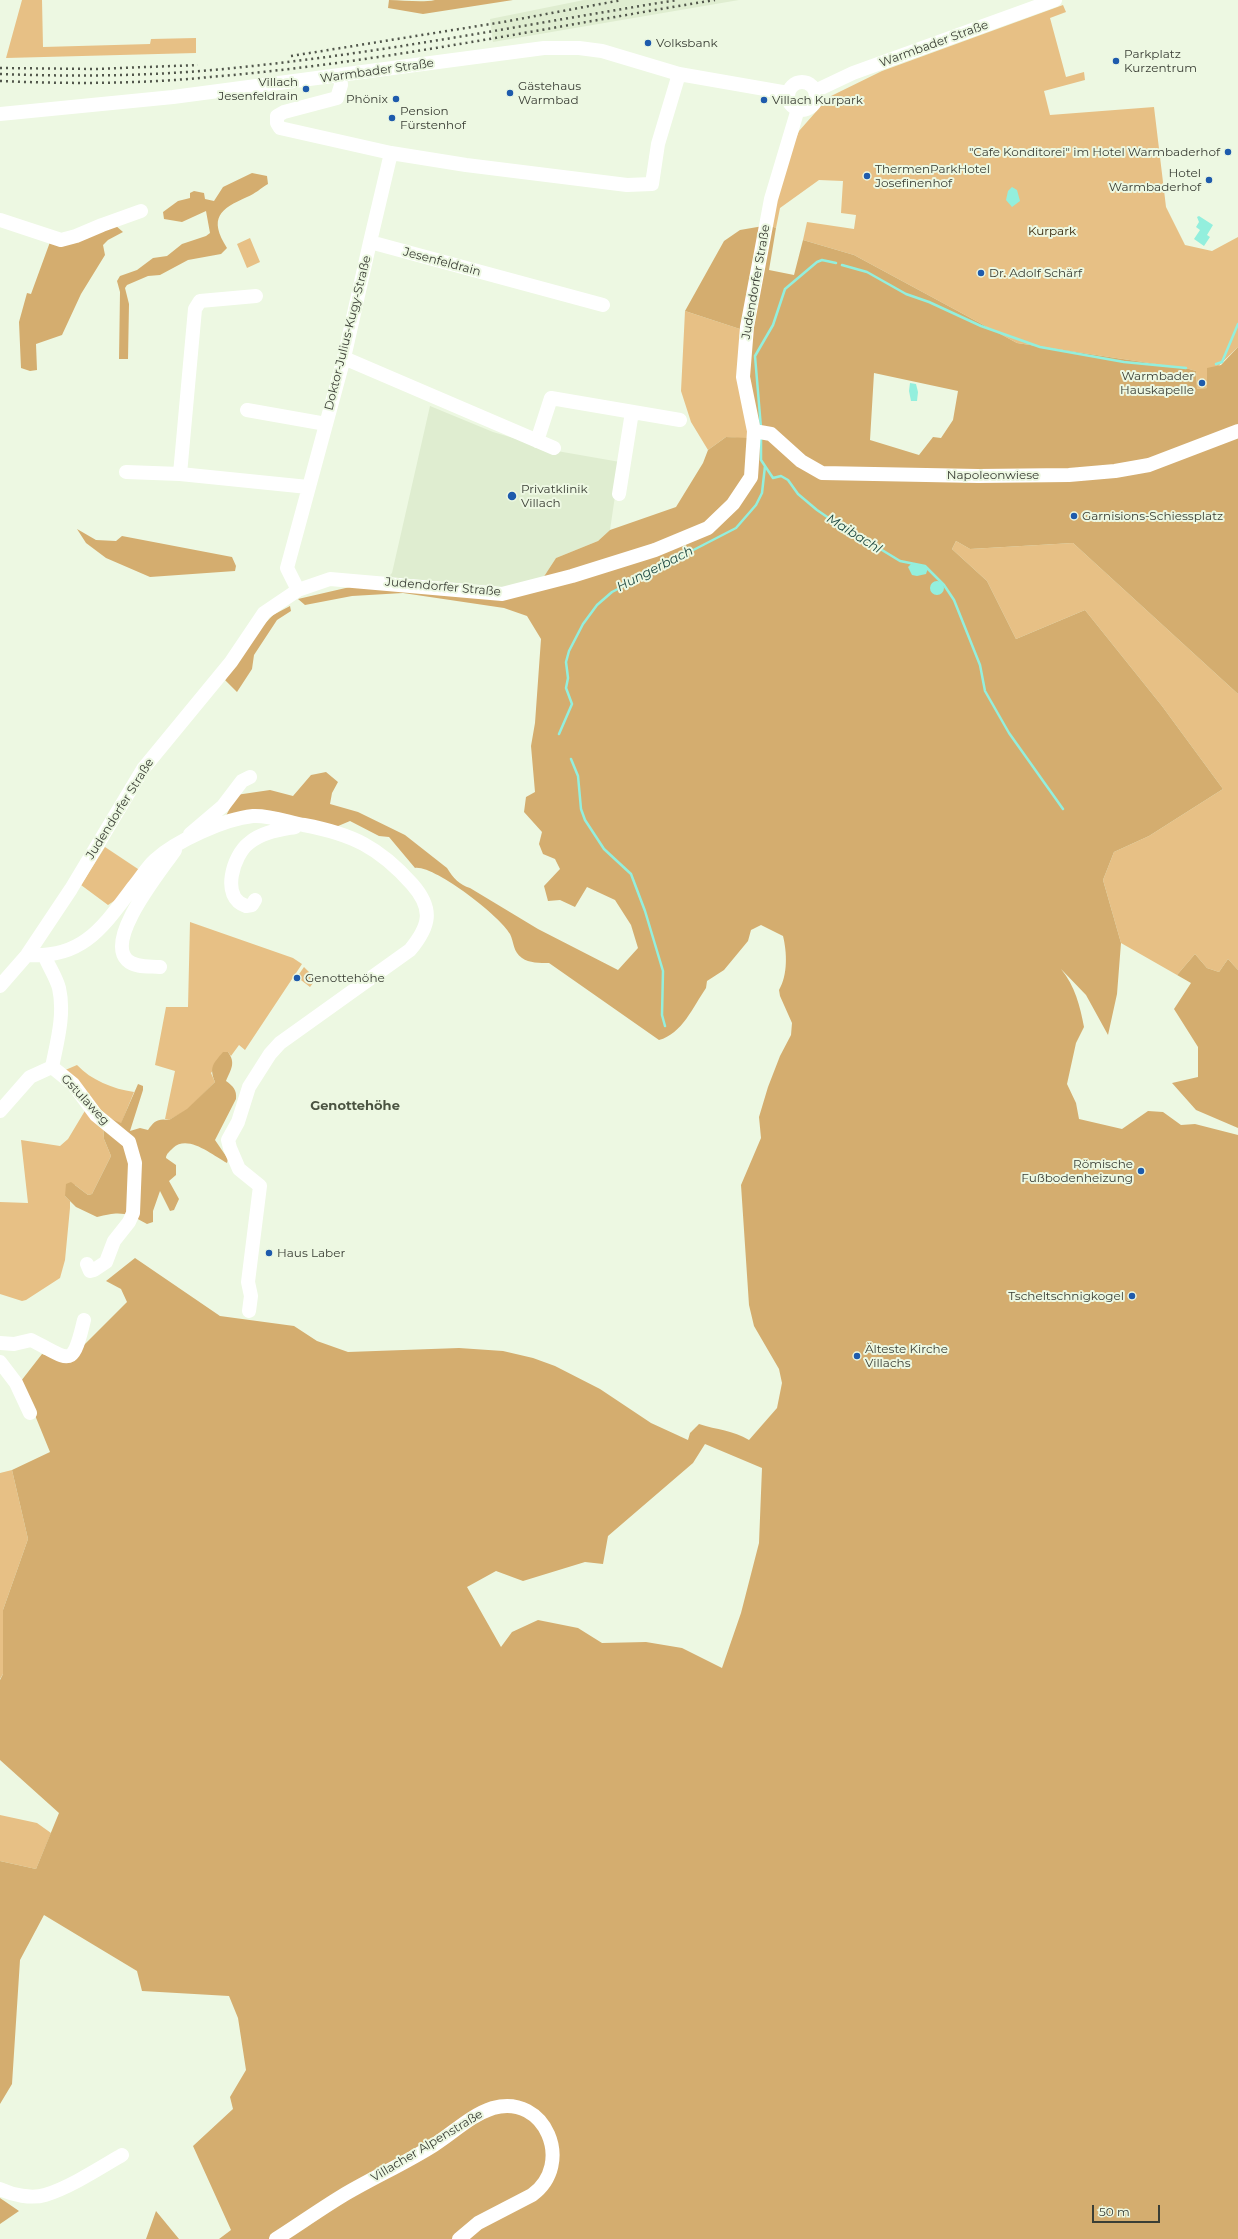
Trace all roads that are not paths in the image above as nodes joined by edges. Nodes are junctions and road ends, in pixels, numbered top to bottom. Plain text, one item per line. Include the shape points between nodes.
1 (1055, 0) edge
2 (679, 74) junction
3 (340, 76) junction
4 (815, 91) junction
5 (788, 93) junction
6 (798, 109) junction
7 (0, 114) edge
8 (391, 153) junction
9 (141, 211) dead end
10 (0, 220) edge
11 (370, 242) junction
12 (256, 296) dead end
13 (603, 305) dead end
14 (344, 358) junction
15 (247, 410) dead end
16 (632, 412) junction
17 (680, 420) dead end
18 (326, 424) junction
19 (1238, 431) edge
20 (759, 432) junction
21 (537, 441) junction
22 (554, 448) dead end
23 (126, 472) dead end
24 (180, 474) junction
25 (308, 487) junction
26 (619, 494) dead end
27 (298, 590) junction
28 (250, 777) dead end
29 (308, 826) junction
30 (180, 843) junction
31 (255, 900) dead end
32 (27, 955) junction
33 (45, 957) junction
34 (160, 967) dead end
35 (0, 986) edge
36 (52, 1068) junction
37 (0, 1111) edge
38 (87, 1264) dead end
39 (249, 1311) dead end
40 (84, 1320) dead end
41 (0, 1344) edge
42 (0, 1362) edge
43 (30, 1413) dead end
44 (122, 2155) dead end
45 (0, 2190) edge
46 (276, 2239) edge
47 (459, 2239) edge

1 - 4 street, Warmbader Straße via 853,73
2 - 3 street, Warmbader Straße via 602,51 544,48
2 - 5 street, Warmbader Straße
2 - 8 street via 658,144 652,184 627,185
3 - 7 street, Warmbader Straße via 172,97
3 - 8 street via 341,85 337,98 284,112 277,116 280,128
4 - 5 street via 809,84 801,82 792,85
4 - 6 street via 816,98 813,104 806,109
5 - 6 street via 791,105
6 - 20 street, Judendorfer Straße via 771,199 747,327 743,377
8 - 11 street
9 - 10 street via 61,240
11 - 13 street, Jesenfeldrain
11 - 14 street, Doktor-Julius-Kugy-Straße
12 - 24 street via 200,301 195,309
14 - 18 street, Doktor-Julius-Kugy-Straße
14 - 21 street
15 - 18 street, Doktor-Julius-Kugy-Straße
16 - 17 street
16 - 21 street via 551,398
16 - 26 street
18 - 25 street, Doktor-Julius-Kugy-Straße
19 - 20 street, Napoleonwiese via 1149,465 1115,471 1069,475 978,476 822,473 801,460 771,434
20 - 27 street, Judendorfer Straße via 751,476 733,504 708,528 655,550 572,576 502,594 330,579
21 - 22 street
23 - 24 street
24 - 25 street
25 - 27 street, Doktor-Julius-Kugy-Straße via 287,568
27 - 32 street, Judendorfer Straße via 264,613 231,662 143,769 71,889
28 - 30 street via 242,780 223,806
29 - 30 street via 254,816 229,821
29 - 31 street via 265,833 248,843 240,852 234,870 233,893 240,903 246,906 252,905
29 - 39 street via 352,838 380,853 421,895 427,920 423,933 404,955 280,1043 249,1086 238,1122 228,1140 239,1169 260,1186 248,1282 251,1296
30 - 33 street via 154,861 117,909 92,936 73,950
30 - 34 street via 143,895 122,935 120,945 128,961 137,965
32 - 33 street
32 - 35 street, Judendorfer Straße
33 - 36 street, Gstulaweg via 59,988 61,1014
36 - 37 street, Gstulaweg via 30,1077
36 - 38 street, Gstulaweg via 73,1084 96,1115 129,1142 134,1154 133,1213 114,1241 106,1262 90,1271
40 - 41 street via 78,1346 73,1354 66,1358 31,1340
42 - 43 street via 16,1383
44 - 45 street via 45,2195 24,2196
46 - 47 street, Villacher Alpenstraße via 342,2196 434,2145 484,2111 511,2106 534,2115 545,2128 553,2148 551,2169 546,2181 532,2195 478,2223

